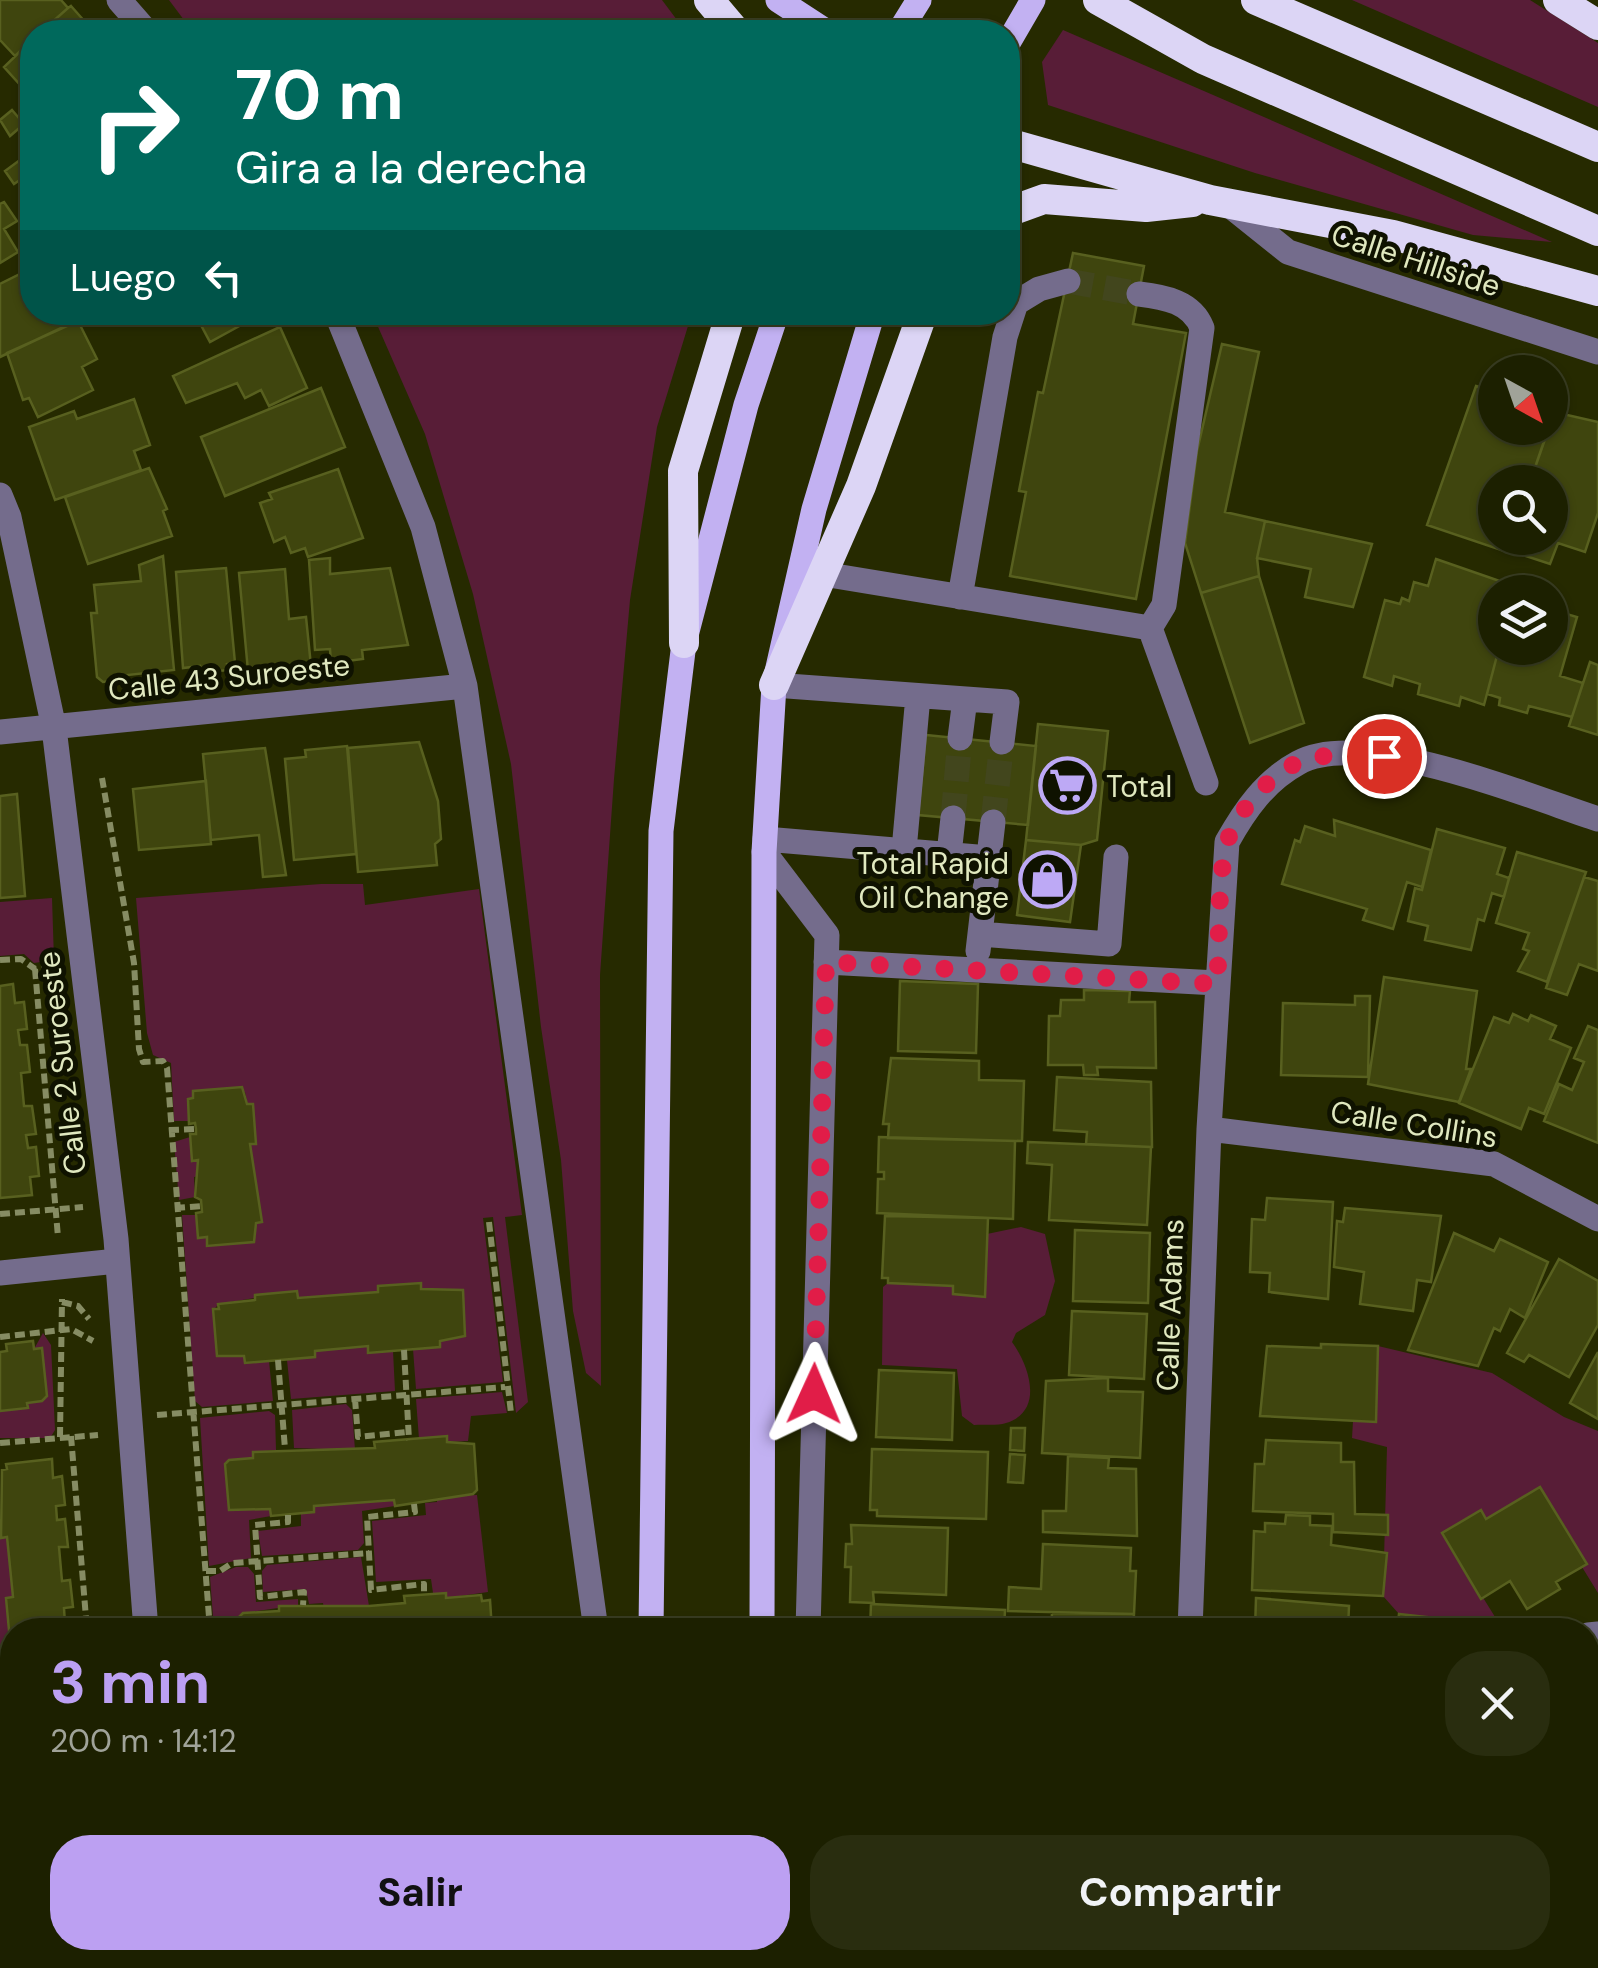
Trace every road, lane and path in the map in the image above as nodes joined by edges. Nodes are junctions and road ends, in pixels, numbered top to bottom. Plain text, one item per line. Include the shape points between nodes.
1 (119, 0) edge
2 (709, 0) edge
3 (778, 0) edge
4 (1033, 0) edge
5 (1098, 0) edge
6 (1256, 0) edge
7 (1558, 0) edge
8 (136, 20) edge
9 (726, 20) edge
10 (809, 20) edge
11 (1020, 22) edge
12 (1598, 25) edge
13 (1020, 146) edge
14 (1598, 147) edge
15 (1219, 202) junction
16 (1020, 208) edge
17 (1598, 232) edge
18 (1068, 281) tunnel mouth
19 (1598, 291) edge
20 (1139, 294) tunnel mouth
21 (1020, 301) edge
22 (341, 325) edge
23 (727, 325) edge
24 (772, 325) edge
25 (869, 325) edge
26 (918, 325) edge
27 (1009, 325) edge
28 (1598, 352) edge
29 (0, 496) edge
30 (823, 574) junction
31 (960, 597) junction
32 (1150, 628) junction
33 (684, 642) junction
34 (774, 685) junction
35 (465, 686) junction
36 (918, 696) junction
37 (965, 699) junction
38 (54, 728) junction
39 (0, 732) edge
40 (960, 738) tunnel mouth
41 (1002, 742) tunnel mouth
42 (102, 778) dead end
43 (1206, 784) dead end
44 (953, 818) tunnel mouth
45 (1598, 818) edge
46 (994, 822) tunnel mouth
47 (765, 845) junction
48 (904, 850) junction
49 (949, 854) junction
50 (1116, 857) dead end
51 (989, 858) junction
52 (980, 934) junction
53 (0, 960) edge
54 (826, 962) junction
55 (59, 964) dead end
56 (34, 969) junction
57 (975, 970) junction
58 (1217, 984) junction
59 (196, 1129) dead end
60 (1209, 1129) junction
61 (169, 1130) junction
62 (202, 1206) dead end
63 (175, 1208) junction
64 (56, 1210) junction
65 (0, 1214) edge
66 (1598, 1219) edge
67 (87, 1220) dead end
68 (490, 1222) dead end
69 (57, 1234) junction
70 (66, 1236) dead end
71 (117, 1262) junction
72 (62, 1267) junction
73 (0, 1273) edge
74 (62, 1302) junction
75 (93, 1325) dead end
76 (62, 1331) junction
77 (97, 1334) dead end
78 (0, 1337) edge
79 (404, 1350) dead end
80 (278, 1360) dead end
81 (505, 1387) junction
82 (407, 1395) junction
83 (355, 1400) junction
84 (282, 1405) junction
85 (193, 1412) junction
86 (511, 1413) dead end
87 (130, 1426) junction
88 (71, 1436) junction
89 (60, 1437) junction
90 (0, 1444) edge
91 (285, 1449) dead end
92 (414, 1504) dead end
93 (288, 1514) dead end
94 (369, 1553) junction
95 (257, 1562) junction
96 (206, 1572) junction
97 (424, 1594) dead end
98 (303, 1605) dead end
99 (86, 1618) edge
100 (145, 1618) edge
101 (209, 1618) edge
102 (594, 1618) edge
103 (652, 1618) edge
104 (762, 1618) edge
105 (808, 1618) edge
106 (1190, 1618) edge

1 - 8 street
2 - 9 highway
3 - 10 main road
4 - 11 main road
5 - 17 highway via 1203,59
6 - 14 highway
7 - 12 highway
13 - 15 highway
15 - 16 highway via 1044,200
15 - 19 highway via 1393,235
15 - 28 street, Calle Hillside via 1288,252
18 - 21 street
20 - 32 street via 1181,304 1202,328 1164,605
22 - 35 street via 423,528
23 - 33 highway via 683,470
24 - 33 main road
25 - 34 main road via 814,508
26 - 30 highway
27 - 31 street
29 - 38 street, Calle 2 Suroeste
30 - 31 street
30 - 34 highway
31 - 32 street
32 - 43 street
33 - 103 main road via 662,832
34 - 36 street
34 - 47 main road
35 - 38 street, Calle 43 Suroeste
35 - 102 street
36 - 37 street
36 - 48 street
37 - 40 street
37 - 41 street via 1007,702
38 - 39 street, Calle 43 Suroeste
38 - 71 street, Calle 2 Suroeste
42 - 61 path via 134,963 139,1049 143,1062 166,1064
44 - 49 street
45 - 58 street, Calle Adams via 1411,759 1356,753 1302,760 1244,810 1227,842
46 - 51 street
47 - 48 street
47 - 54 street via 828,934
47 - 104 main road
48 - 49 street
49 - 51 street
50 - 52 street via 1109,944
51 - 52 street
52 - 57 street
53 - 56 path via 20,958
54 - 57 street
54 - 105 street
55 - 56 path
56 - 64 path
57 - 58 street
58 - 60 street, Calle Adams
59 - 61 path
60 - 66 street, Calle Collins via 1494,1164
60 - 106 street, Calle Adams
61 - 63 path
62 - 63 path
63 - 85 path
64 - 65 path
64 - 67 path via 86,1208
64 - 69 path
68 - 81 path
69 - 70 path
69 - 72 path
71 - 72 street
71 - 87 street, Calle 2 Suroeste
72 - 73 street
72 - 74 path
74 - 75 path via 78,1306
74 - 76 path
76 - 77 path via 71,1329 88,1341
76 - 78 path
76 - 89 path
79 - 82 path
80 - 84 path
81 - 82 path
81 - 86 path
82 - 83 path
82 - 83 path via 409,1436 358,1437
83 - 84 path
84 - 85 path
84 - 91 path
85 - 87 path via 156,1415
85 - 96 path
87 - 88 path
87 - 100 street, Calle 2 Suroeste
88 - 89 path
88 - 99 path
89 - 90 path
92 - 94 path via 415,1512 367,1517
93 - 95 path via 288,1522 255,1525
94 - 95 path
94 - 97 path via 371,1590 424,1584
95 - 96 path
95 - 98 path via 260,1597 304,1592
96 - 101 path

